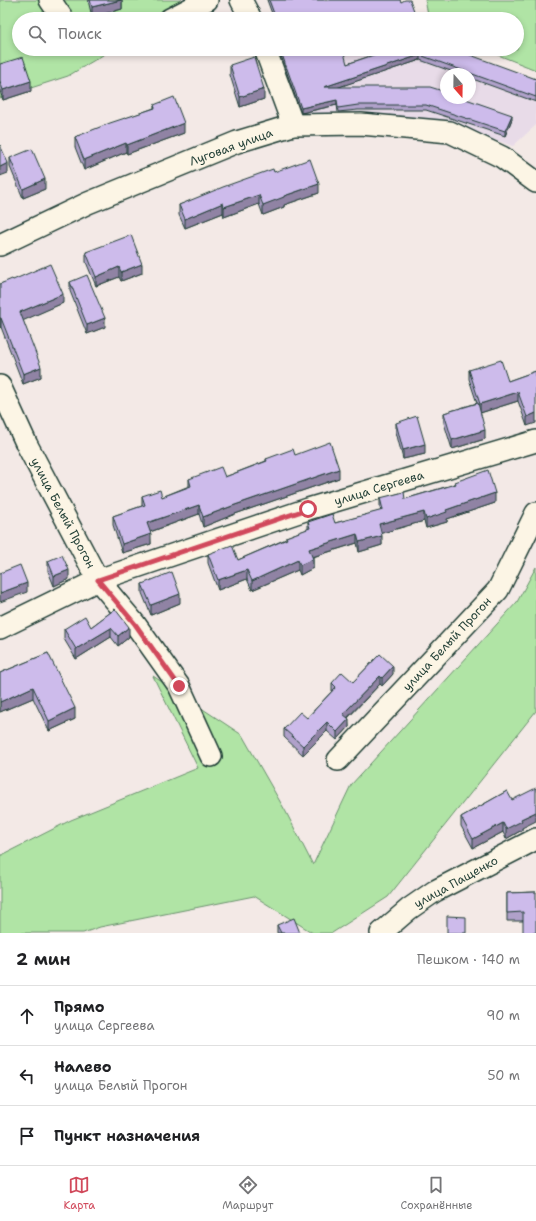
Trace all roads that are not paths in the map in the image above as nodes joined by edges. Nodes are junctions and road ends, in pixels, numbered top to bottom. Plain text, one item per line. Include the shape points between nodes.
1 (50, 0) edge
2 (207, 0) edge
3 (241, 0) edge
4 (58, 12) edge
5 (184, 12) edge
6 (247, 12) edge
7 (268, 56) edge
8 (293, 125) junction
9 (536, 182) edge
10 (0, 245) edge
11 (0, 386) edge
12 (536, 441) edge
13 (536, 513) edge
14 (98, 580) junction
15 (0, 628) edge
16 (211, 756) dead end
17 (338, 760) dead end
18 (536, 839) edge
19 (381, 933) edge

1 - 4 street
2 - 5 street
3 - 6 street
7 - 8 street
8 - 9 street, Луговая улица via 361,124 450,132 502,157
8 - 10 street, Луговая улица via 216,150 88,203
11 - 14 street, улица Белый Прогон via 27,446
12 - 14 street, улица Сергеева via 308,509
13 - 17 street, улица Белый Прогон via 498,590
14 - 15 street, улица Сергеева
14 - 16 street, улица Белый Прогон via 135,624 179,686
18 - 19 street, улица Пащенко via 435,891

